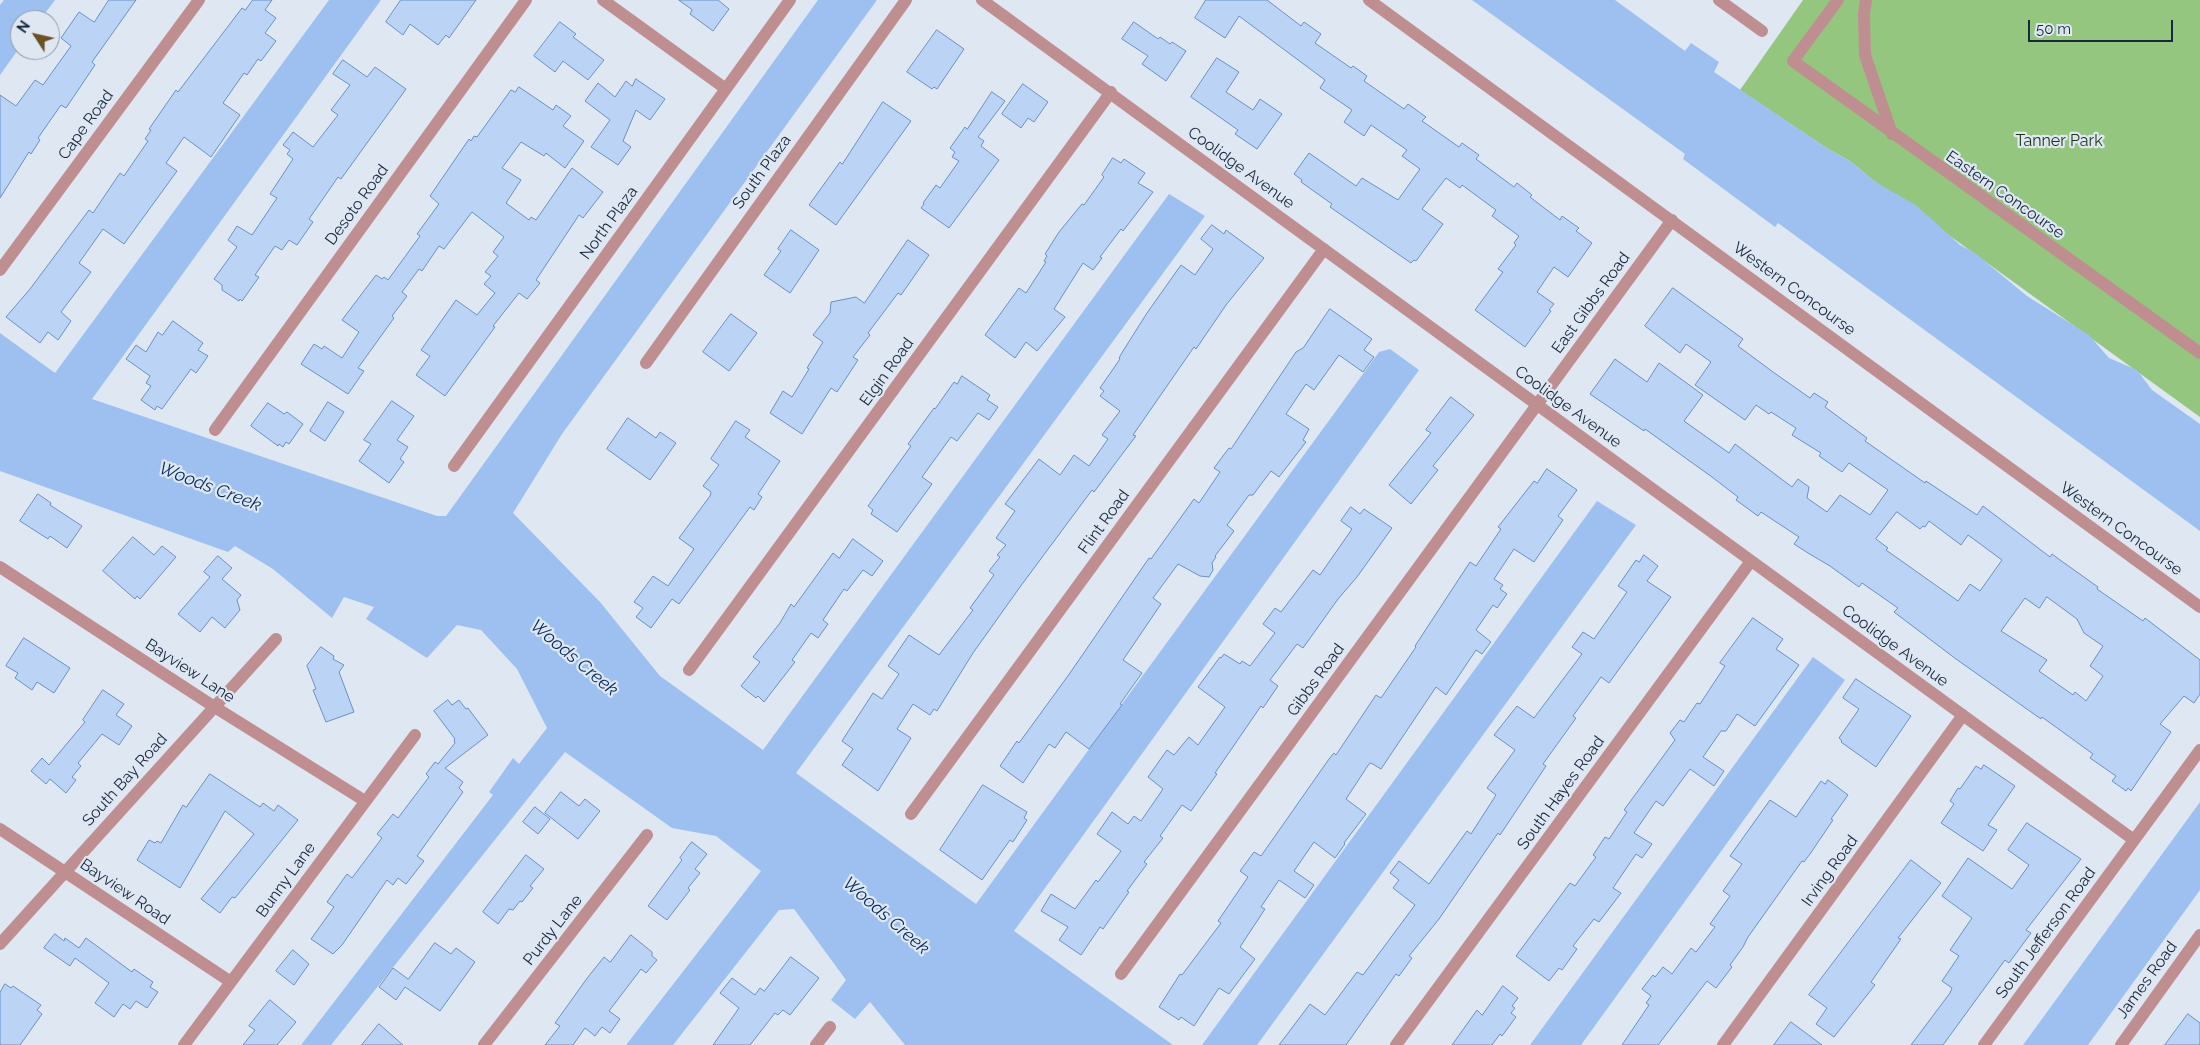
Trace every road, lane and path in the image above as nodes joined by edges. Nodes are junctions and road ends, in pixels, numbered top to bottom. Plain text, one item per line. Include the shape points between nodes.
1 (199, 0) edge
2 (526, 0) edge
3 (604, 0) edge
4 (790, 0) edge
5 (906, 0) edge
6 (982, 0) edge
7 (1368, 0) edge
8 (1719, 0) edge
9 (1838, 0) edge
10 (1866, 0) edge
11 (1762, 31) dead end
12 (726, 89) junction
13 (1111, 92) junction
14 (1892, 134) junction
15 (1672, 220) junction
16 (1324, 249) junction
17 (0, 270) edge
18 (2200, 353) edge
19 (646, 363) dead end
20 (1537, 405) junction
21 (215, 430) dead end
22 (454, 466) dead end
23 (1751, 561) junction
24 (0, 567) edge
25 (2200, 607) edge
26 (276, 639) dead end
27 (689, 670) dead end
28 (213, 706) junction
29 (1963, 715) junction
30 (415, 736) dead end
31 (2200, 750) edge
32 (365, 801) junction
33 (911, 814) dead end
34 (0, 829) edge
35 (647, 835) dead end
36 (2134, 840) junction
37 (64, 872) junction
38 (2200, 935) edge
39 (0, 944) edge
40 (1121, 974) dead end
41 (231, 982) junction
42 (830, 1027) dead end
43 (184, 1045) edge
44 (484, 1045) edge
45 (816, 1045) edge
46 (1396, 1045) edge
47 (1723, 1045) edge
48 (1984, 1045) edge
49 (2121, 1045) edge

1 - 17 street, Cape Road
2 - 21 street, Desoto Road
3 - 12 street
4 - 12 street, North Plaza
5 - 19 street, South Plaza
6 - 13 street, Coolidge Avenue
7 - 15 street, Western Concourse
8 - 11 street
9 - 14 street, Eastern Concourse via 1793,61
10 - 14 street via 1865,55
12 - 22 street, North Plaza
13 - 16 street, Coolidge Avenue
13 - 27 street, Elgin Road
14 - 18 street, Eastern Concourse
15 - 20 street, East Gibbs Road
15 - 25 street, Western Concourse
16 - 20 street, Coolidge Avenue
16 - 33 street, Flint Road
20 - 23 street, Coolidge Avenue
20 - 40 street, Gibbs Road
23 - 29 street, Coolidge Avenue
23 - 46 street, South Hayes Road
24 - 28 street, Bayview Lane
26 - 28 street, South Bay Road
28 - 32 street, Bayview Lane
28 - 37 street, South Bay Road
29 - 36 street, Coolidge Avenue
29 - 47 street, Irving Road
30 - 32 street, Bunny Lane
31 - 36 street, South Jefferson Road
32 - 41 street, Bunny Lane
34 - 37 street, Bayview Road
35 - 44 street, Purdy Lane
36 - 48 street, South Jefferson Road
37 - 39 street, South Bay Road
37 - 41 street, Bayview Road
38 - 49 street, James Road
41 - 43 street, Bunny Lane
42 - 45 street

